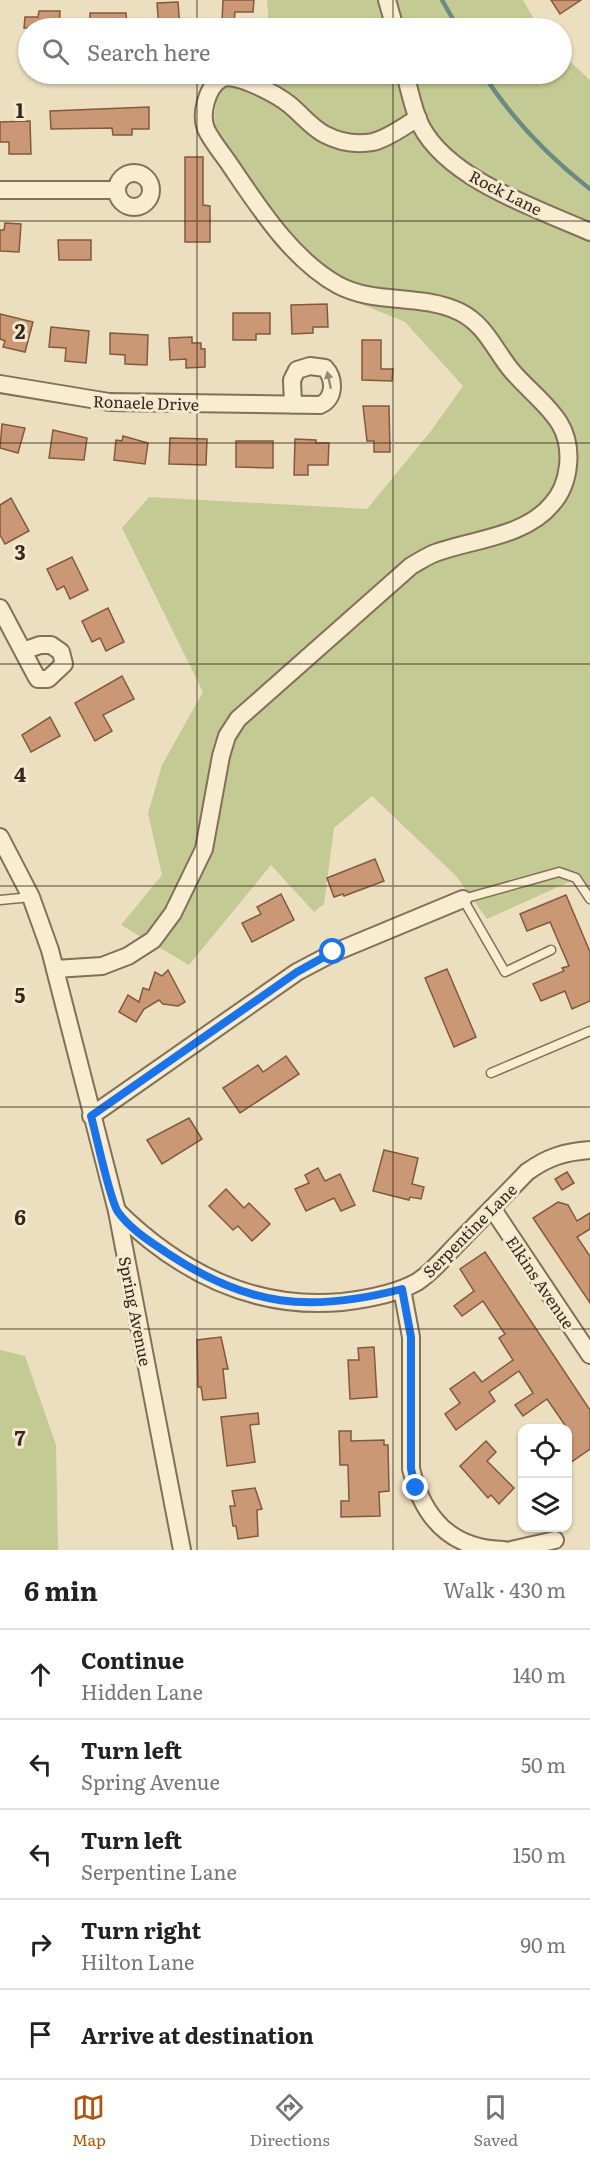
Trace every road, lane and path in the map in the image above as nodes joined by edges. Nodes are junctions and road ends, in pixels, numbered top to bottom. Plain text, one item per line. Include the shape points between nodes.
1 (387, 0) edge
2 (392, 18) edge
3 (217, 84) edge
4 (249, 84) edge
5 (408, 84) edge
6 (418, 118) junction
7 (0, 190) edge
8 (117, 190) dead end
9 (590, 232) edge
10 (0, 384) edge
11 (292, 405) dead end
12 (0, 608) edge
13 (23, 651) dead end
14 (0, 837) edge
15 (31, 897) junction
16 (590, 898) edge
17 (463, 899) junction
18 (0, 900) edge
19 (551, 950) dead end
20 (55, 969) junction
21 (590, 1031) edge
22 (491, 1073) dead end
23 (91, 1116) junction
24 (590, 1150) edge
25 (492, 1208) junction
26 (117, 1211) junction
27 (402, 1289) junction
28 (590, 1355) edge
29 (555, 1540) dead end
30 (182, 1550) edge
31 (504, 1550) edge
32 (511, 1550) edge

1 - 2 street
3 - 20 street via 203,115 206,130 267,216 315,270 340,286 360,293 442,304 470,317 560,424 568,456 564,483 555,502 526,525 435,553 411,566 253,704 227,736 204,849 173,913 153,940 102,966
4 - 6 street via 289,104 323,134 341,141 375,141
5 - 6 street, Rock Lane
6 - 9 street, Rock Lane via 437,147 472,176
7 - 8 street
10 - 11 street, Ronaele Drive via 109,402
12 - 13 street
14 - 15 street, Spring Avenue
15 - 18 lane
15 - 20 street, Spring Avenue
16 - 17 lane via 576,878 559,872
17 - 19 lane via 505,972
17 - 23 street via 333,952 297,972
20 - 23 street, Spring Avenue
21 - 22 lane
23 - 26 street, Spring Avenue
24 - 25 street, Serpentine Lane via 564,1152 544,1160
25 - 27 street, Serpentine Lane via 428,1274
25 - 28 street, Elkins Avenue
26 - 27 street, Serpentine Lane via 185,1265 261,1298 327,1303
26 - 30 street, Spring Avenue
27 - 31 street via 411,1337 411,1469 416,1488 427,1509 450,1534 476,1548
29 - 32 street

